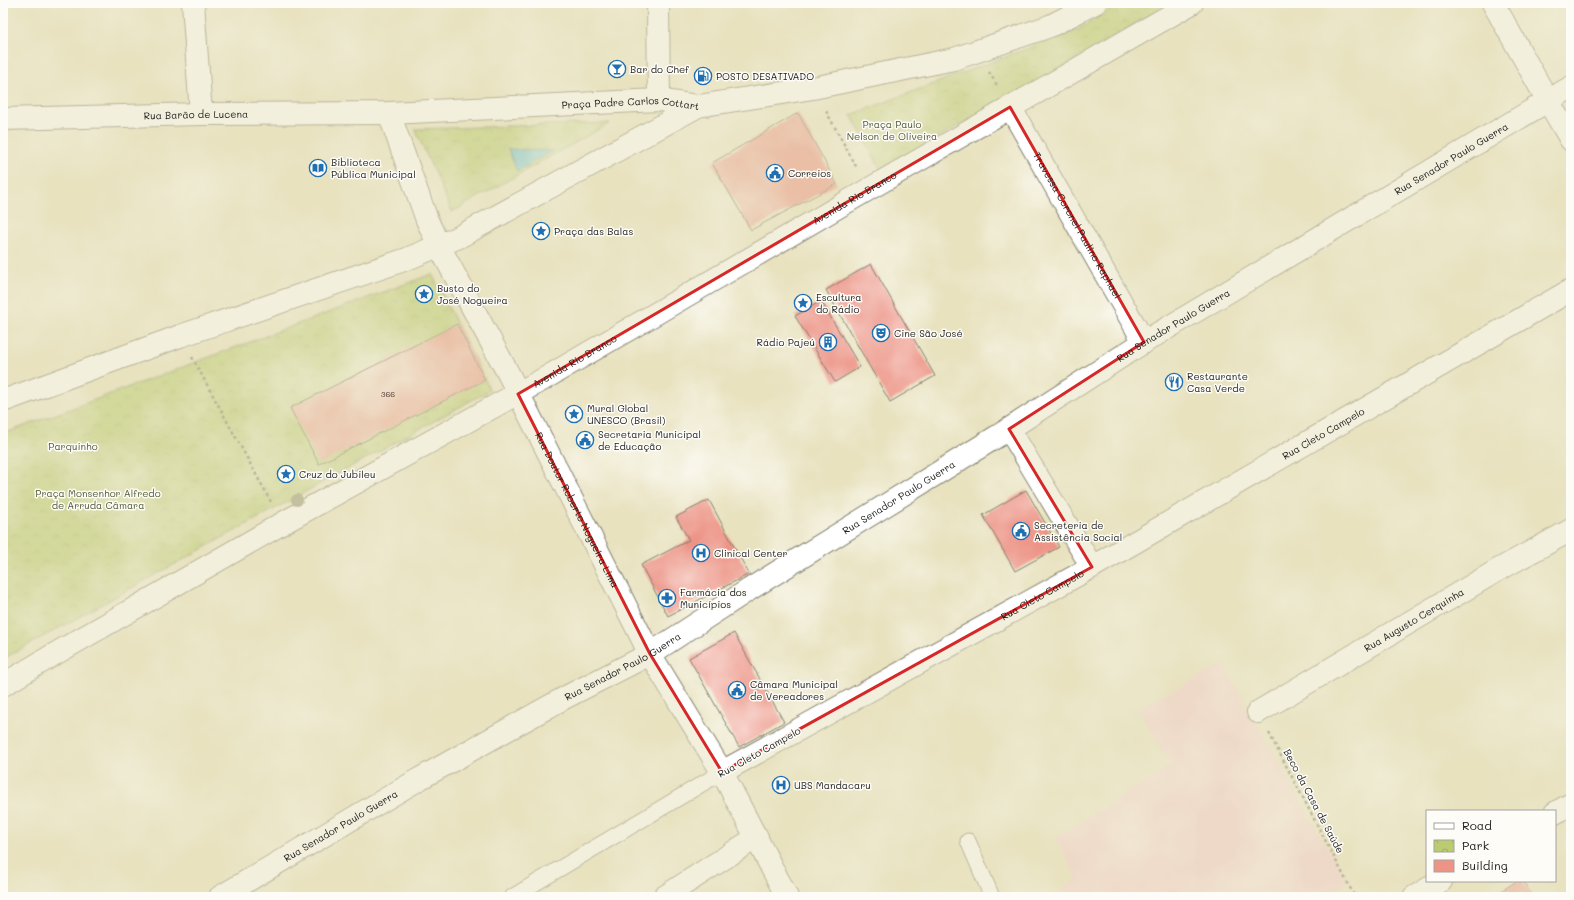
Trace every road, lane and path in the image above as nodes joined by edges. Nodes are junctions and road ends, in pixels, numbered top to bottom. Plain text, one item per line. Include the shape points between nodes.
1 (193, 3) edge
2 (658, 3) edge
3 (1095, 3) edge
4 (1192, 3) edge
5 (1493, 3) edge
6 (977, 51) junction
7 (1571, 87) edge
8 (813, 88) junction
9 (659, 100) junction
10 (1548, 101) junction
11 (698, 106) junction
12 (1010, 107) junction
13 (389, 112) junction
14 (200, 114) junction
15 (3, 119) edge
16 (1571, 140) edge
17 (869, 189) junction
18 (439, 246) junction
19 (1571, 290) edge
20 (180, 336) junction
21 (1144, 342) junction
22 (518, 394) junction
23 (3, 401) edge
24 (1009, 429) junction
25 (283, 523) junction
26 (1571, 530) edge
27 (1092, 567) junction
28 (650, 654) junction
29 (3, 685) edge
30 (1258, 712) joint
31 (722, 772) junction
32 (1571, 804) edge
33 (1556, 812) edge
34 (757, 837) junction
35 (968, 841) dead end
36 (1439, 882) edge
37 (220, 897) edge
38 (512, 897) edge
39 (664, 897) edge
40 (787, 897) edge
41 (992, 897) edge
42 (1355, 897) edge
43 (1414, 897) edge

1 - 14 street
2 - 9 street
3 - 6 street via 1050,26
4 - 12 street, Avenida Rio Branco
5 - 10 street
6 - 8 street
6 - 12 path
7 - 10 street, Rua Senador Paulo Guerra
8 - 11 street
8 - 17 path
9 - 11 street, Praça Padre Carlos Cottart
9 - 13 street, Praça Padre Carlos Cottart
10 - 16 street
10 - 21 street, Rua Senador Paulo Guerra
11 - 18 street, Praça Padre Carlos Cottart
12 - 17 street, Avenida Rio Branco
12 - 21 street, Travessa Coronel Paulino Raphael
13 - 14 street, Rua Barão de Lucena
13 - 18 street, Rua Doutor Roberto Nogueira Lima via 427,220
14 - 15 street, Rua Barão de Lucena
17 - 22 street, Avenida Rio Branco
18 - 20 street
18 - 22 street, Rua Doutor Roberto Nogueira Lima
19 - 27 street, Rua Cleto Campelo
20 - 23 street
20 - 25 path
21 - 24 street, Rua Senador Paulo Guerra
22 - 25 street
22 - 28 street, Rua Doutor Roberto Nogueira Lima
24 - 27 street
24 - 28 street, Rua Senador Paulo Guerra
25 - 29 street
26 - 30 street, Rua Augusto Cerquinha via 1498,570
27 - 31 street, Rua Cleto Campelo
28 - 31 street, Rua Doutor Roberto Nogueira Lima
28 - 37 street, Rua Senador Paulo Guerra via 566,697 428,774
30 - 42 path, Beco da Casa de Saúde
31 - 34 street, Rua Doutor Roberto Nogueira Lima
31 - 38 lane, Rua Cleto Campelo
32 - 33 street
34 - 39 street
34 - 40 street, Rua Doutor Roberto Nogueira Lima
35 - 41 lane
36 - 43 street

